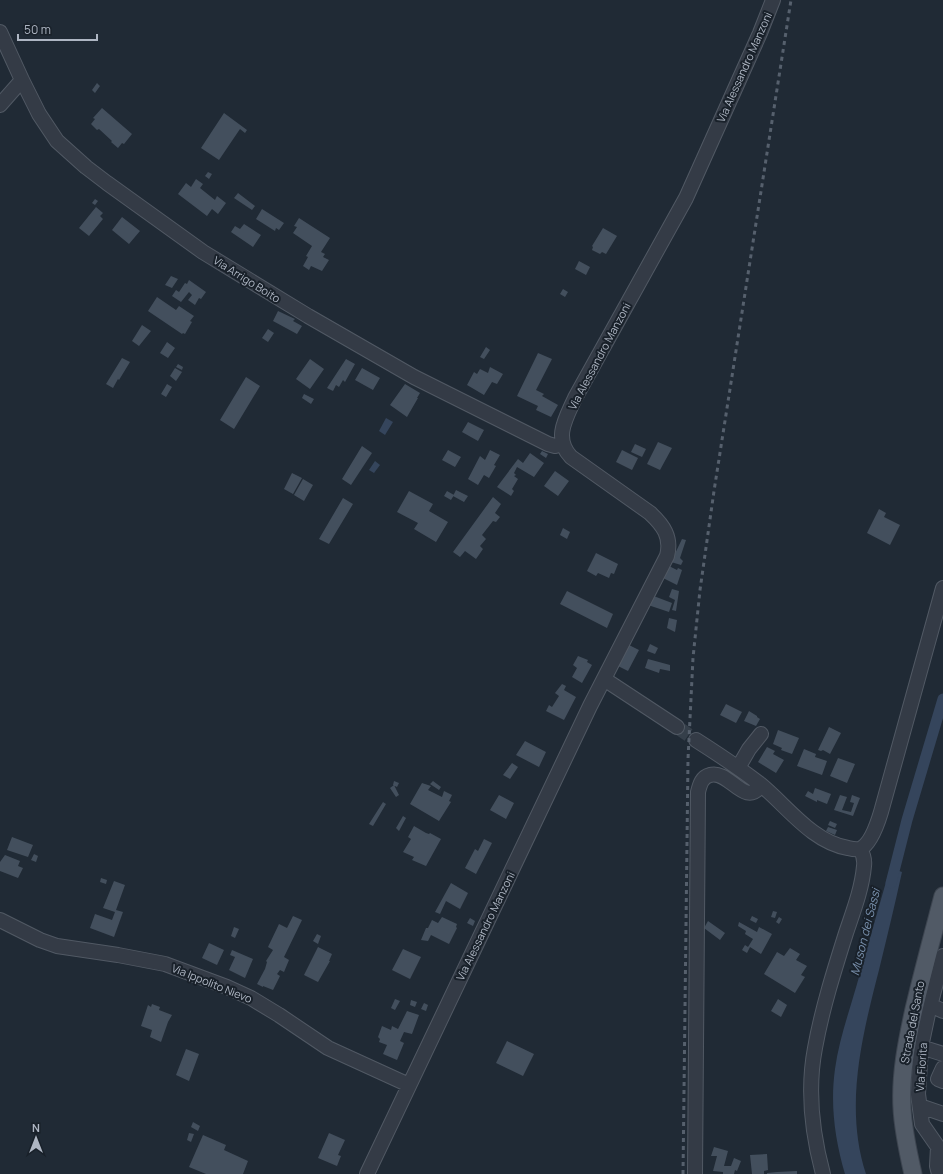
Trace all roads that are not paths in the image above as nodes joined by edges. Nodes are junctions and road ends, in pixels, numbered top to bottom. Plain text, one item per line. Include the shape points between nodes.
1 (773, 0) edge
2 (0, 32) edge
3 (22, 80) junction
4 (0, 106) edge
5 (562, 444) junction
6 (943, 588) edge
7 (604, 679) junction
8 (677, 727) tunnel mouth
9 (761, 734) dead end
10 (696, 740) tunnel mouth
11 (738, 768) junction
12 (761, 785) junction
13 (860, 848) junction
14 (943, 896) edge
15 (0, 920) edge
16 (943, 956) edge
17 (941, 974) edge
18 (937, 1008) edge
19 (921, 1047) junction
20 (943, 1054) edge
21 (943, 1068) edge
22 (943, 1081) edge
23 (409, 1085) junction
24 (920, 1106) junction
25 (943, 1114) edge
26 (940, 1146) edge
27 (367, 1174) edge
28 (695, 1174) edge
29 (823, 1174) edge
30 (913, 1174) edge
31 (940, 1174) edge

1 - 5 street, Via Alessandro Manzoni via 686,198 575,398 562,432
2 - 3 street, Via Arrigo Boito
3 - 4 street
3 - 5 street, Via Arrigo Boito via 39,114 58,141 107,183 203,252 414,377 548,444
5 - 7 street, Via Alessandro Manzoni via 570,457 656,518 669,541 664,562
6 - 13 street via 881,812 869,840
7 - 8 street
7 - 23 street, Via Alessandro Manzoni
9 - 11 street
10 - 11 street
11 - 12 street
12 - 13 street via 819,836 842,847 855,850
12 - 28 street via 752,793 746,792 724,776 716,774 704,778 698,792
13 - 29 street via 864,856 864,867 826,1000 813,1062 813,1120
14 - 30 main road, Strada del Santo via 907,1041 903,1070 902,1107 906,1144
15 - 23 street, Via Ippolito Nievo via 57,946 165,964 227,987 251,998 328,1048
16 - 17 street, Via Fiorita
17 - 18 street, Via Fiorita
18 - 19 street, Via Fiorita
19 - 20 street
19 - 24 street, Via Fiorita via 918,1094
21 - 22 street via 938,1079
23 - 27 street, Via Alessandro Manzoni
24 - 25 street
24 - 26 street, Via Fiorita via 922,1124
26 - 31 street, Via Fiorita via 937,1166

